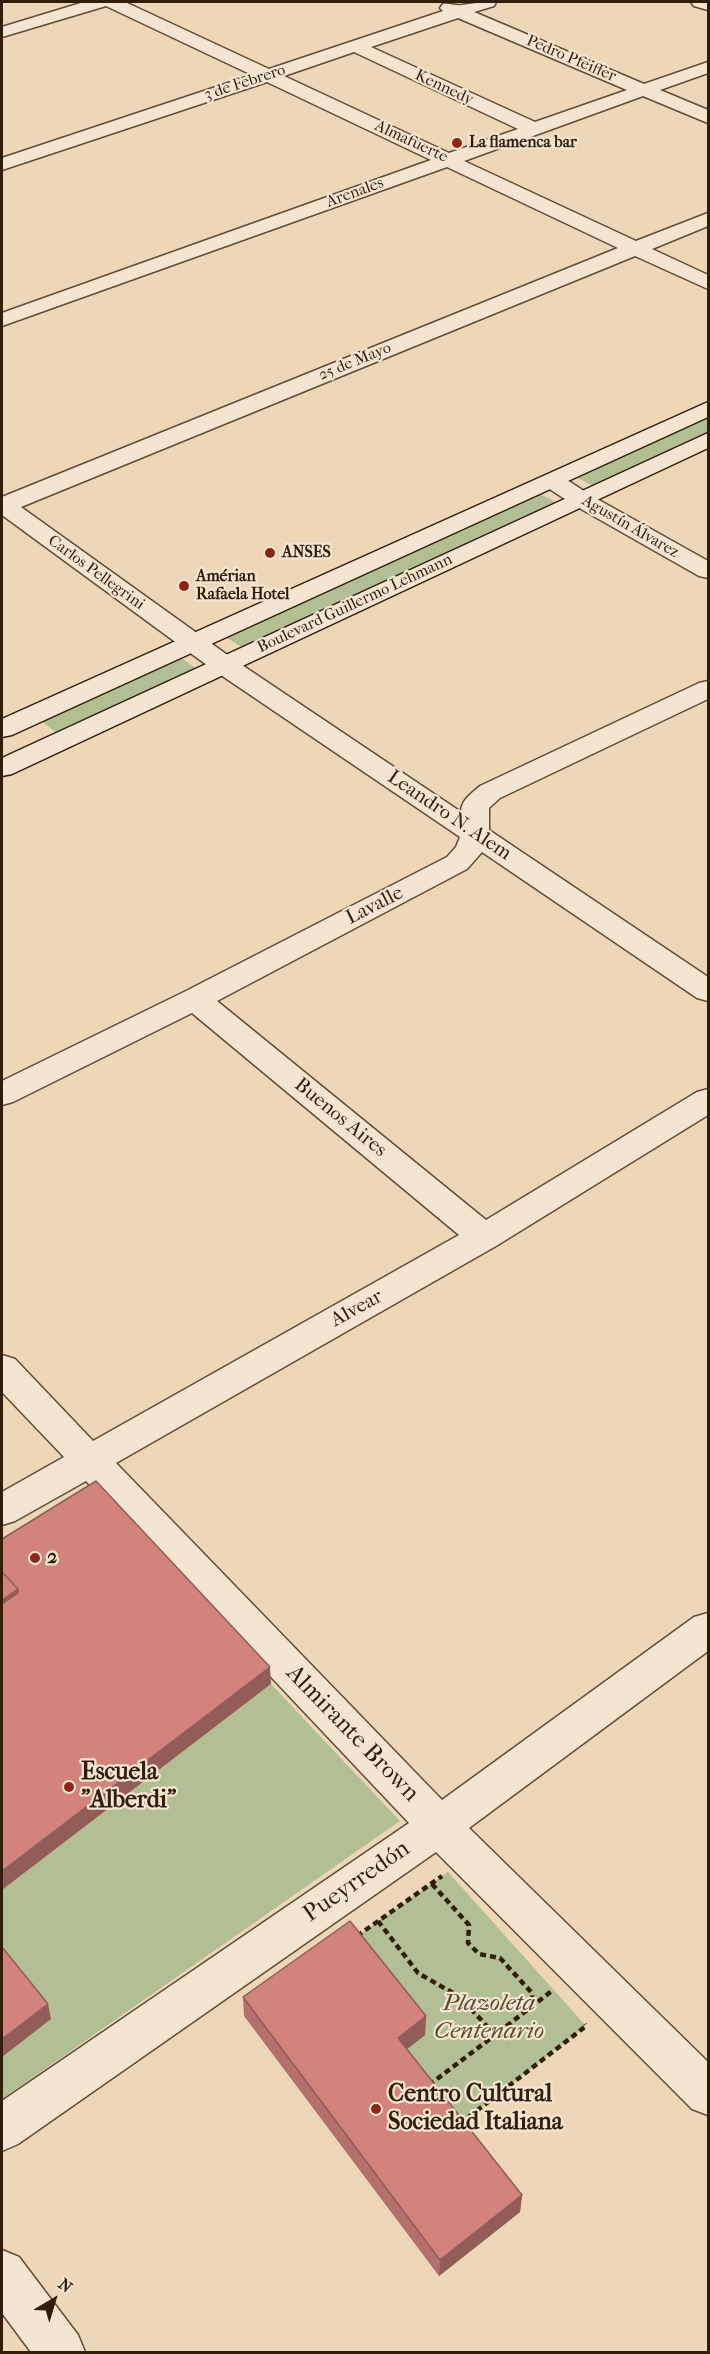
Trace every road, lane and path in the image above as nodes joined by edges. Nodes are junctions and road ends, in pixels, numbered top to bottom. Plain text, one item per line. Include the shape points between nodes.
1 (100, 2) edge
2 (112, 2) edge
3 (434, 2) edge
4 (488, 2) edge
5 (700, 2) edge
6 (708, 5) edge
7 (458, 11) junction
8 (2, 32) edge
9 (355, 46) junction
10 (708, 67) edge
11 (269, 75) junction
12 (644, 90) junction
13 (708, 117) edge
14 (534, 129) junction
15 (448, 160) junction
16 (2, 164) edge
17 (708, 219) edge
18 (638, 248) junction
19 (708, 283) edge
20 (2, 320) edge
21 (708, 409) edge
22 (708, 441) edge
23 (553, 480) junction
24 (582, 500) junction
25 (2, 505) edge
26 (708, 571) edge
27 (190, 642) junction
28 (224, 665) junction
29 (708, 690) edge
30 (9, 725) edge
31 (48, 747) junction
32 (2, 768) edge
33 (475, 834) junction
34 (708, 991) edge
35 (195, 999) junction
36 (2, 1094) edge
37 (708, 1100) edge
38 (484, 1237) junction
39 (2, 1369) edge
40 (90, 1460) junction
41 (2, 1510) edge
42 (708, 1629) edge
43 (439, 1826) junction
44 (448, 1872) dead end
45 (432, 1884) junction
46 (378, 1921) junction
47 (350, 1941) edge
48 (546, 1981) dead end
49 (554, 1989) junction
50 (560, 1997) dead end
51 (533, 2005) junction
52 (580, 2019) dead end
53 (495, 2035) junction
54 (423, 2090) edge
55 (708, 2093) edge
56 (2, 2128) edge
57 (454, 2129) edge
58 (2, 2274) edge
59 (61, 2352) edge

1 - 8 street
2 - 11 street, Almafuerte
3 - 7 street, Pedro Pfeiffer
4 - 7 street, 3 de Febrero
5 - 6 street
7 - 9 street, 3 de Febrero
7 - 12 street, Pedro Pfeiffer
9 - 11 street, 3 de Febrero
9 - 14 street, Kennedy
10 - 12 street, Arenales
11 - 15 street, Almafuerte
11 - 16 street, 3 de Febrero
12 - 13 street, Pedro Pfeiffer
12 - 14 street, Arenales
14 - 15 street, Arenales
15 - 18 street, Almafuerte
15 - 20 street, Arenales
17 - 18 street, 25 de Mayo
18 - 19 street, Almafuerte
18 - 25 street, 25 de Mayo
21 - 23 street, Boulevard Guillermo Lehmann
22 - 24 street, Boulevard Guillermo Lehmann
23 - 24 street, Agustín Álvarez
23 - 27 street, Boulevard Guillermo Lehmann
24 - 26 street, Agustín Álvarez
24 - 28 street, Boulevard Guillermo Lehmann
25 - 27 street, Carlos Pellegrini
27 - 28 street, Leandro N. Alem
27 - 30 street, Boulevard Guillermo Lehmann
28 - 31 street, Boulevard Guillermo Lehmann
28 - 33 street, Leandro N. Alem
29 - 33 street, Lavalle via 490,792 475,806
30 - 31 street
31 - 32 street, Boulevard Guillermo Lehmann
33 - 34 street, Leandro N. Alem
33 - 35 street, Lavalle via 469,853 457,863
35 - 36 street, Lavalle
35 - 38 street, Buenos Aires
37 - 38 street, Alvear
38 - 40 street, Alvear
39 - 40 street, Almirante Brown
40 - 41 street, Alvear
40 - 43 street, Almirante Brown
42 - 43 street, Pueyrredón
43 - 55 street, Almirante Brown
43 - 56 street, Pueyrredón
44 - 45 path
45 - 46 path
45 - 51 path via 469,1925 468,1943 479,1954 500,1958 532,1993
46 - 47 path
46 - 53 path via 418,1973 460,1997
48 - 49 path
49 - 50 path
49 - 51 path
51 - 53 path
52 - 57 path via 586,2026
53 - 54 path
58 - 59 street

